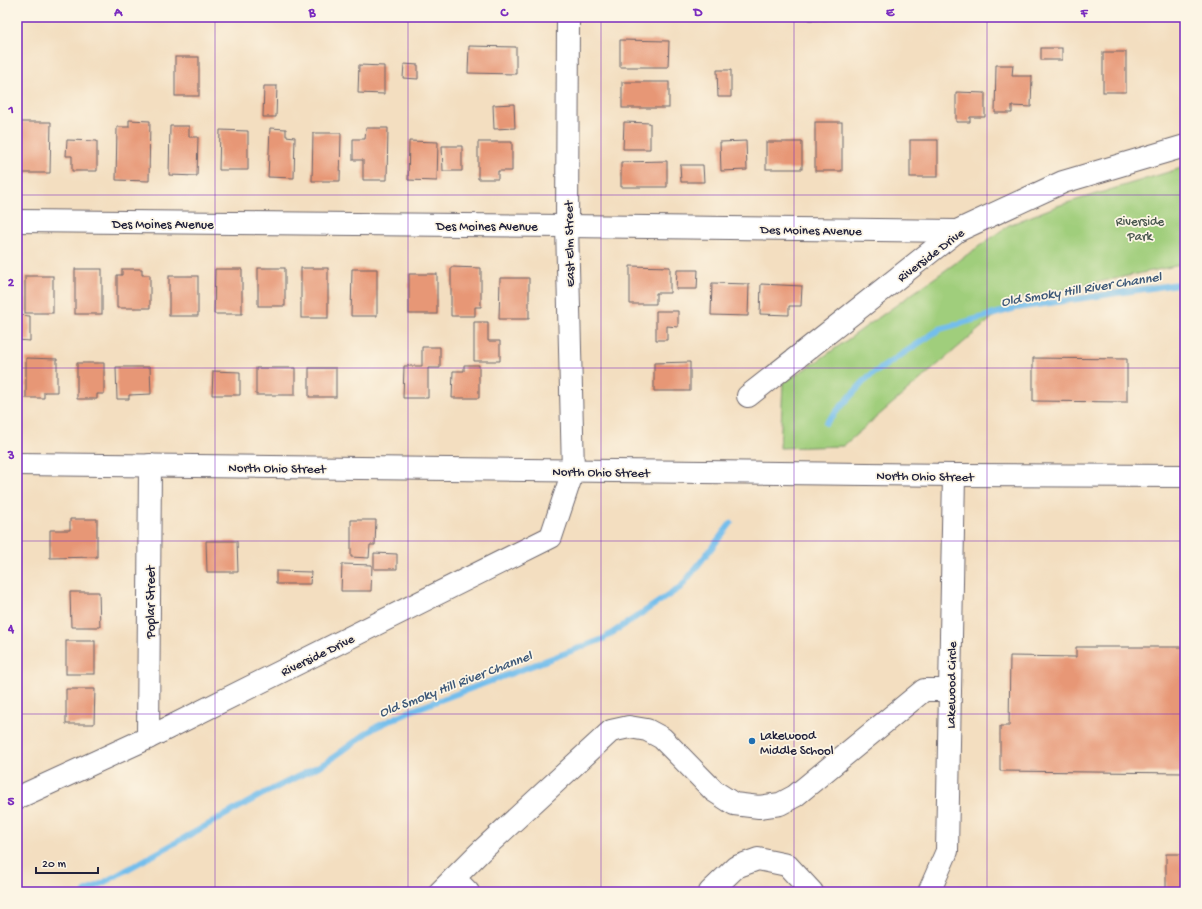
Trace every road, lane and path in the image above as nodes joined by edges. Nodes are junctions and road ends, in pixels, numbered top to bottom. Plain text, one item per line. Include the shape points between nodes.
1 (568, 17) edge
2 (1185, 146) edge
3 (17, 222) edge
4 (567, 226) junction
5 (957, 231) junction
6 (748, 396) dead end
7 (17, 464) edge
8 (150, 465) junction
9 (573, 471) junction
10 (954, 476) junction
11 (1185, 476) edge
12 (950, 690) junction
13 (148, 738) junction
14 (17, 798) edge
15 (454, 887) edge
16 (710, 892) edge
17 (812, 892) edge
18 (929, 892) edge

1 - 4 street, East Elm Street
2 - 5 street, Riverside Drive via 1063,182
3 - 4 street, Des Moines Avenue
4 - 5 street, Des Moines Avenue
4 - 9 street, East Elm Street
5 - 6 street, Riverside Drive
7 - 8 street, North Ohio Street
8 - 9 street, North Ohio Street
8 - 13 street, Poplar Street
9 - 10 street, North Ohio Street
9 - 13 street, Riverside Drive via 551,537
10 - 11 street, North Ohio Street
10 - 12 street, Lakewood Circle
12 - 15 street via 924,690 795,796 780,804 759,807 734,804 714,791 662,738 648,730 629,727 610,731 480,852
12 - 18 street, Lakewood Circle via 947,850
13 - 14 street, Riverside Drive
16 - 17 street via 736,867 758,859 787,865

